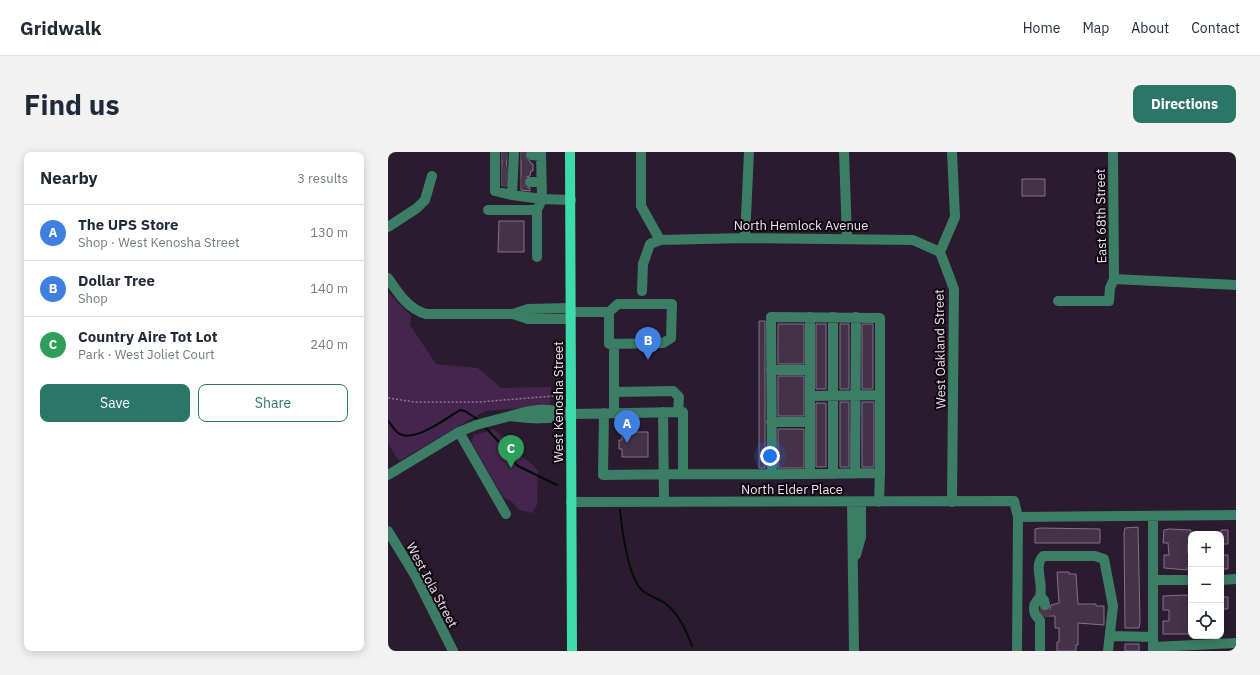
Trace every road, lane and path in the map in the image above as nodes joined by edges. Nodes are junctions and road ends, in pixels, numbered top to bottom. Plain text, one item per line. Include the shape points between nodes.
1 (570, 152) edge
2 (641, 152) edge
3 (749, 152) edge
4 (844, 152) edge
5 (952, 152) edge
6 (1113, 152) edge
7 (541, 154) edge
8 (507, 167) edge
9 (432, 176) dead end
10 (541, 182) junction
11 (512, 195) junction
12 (542, 199) junction
13 (571, 200) junction
14 (488, 210) dead end
15 (537, 210) junction
16 (388, 227) edge
17 (745, 238) junction
18 (847, 238) junction
19 (660, 240) junction
20 (940, 252) junction
21 (537, 257) dead end
22 (388, 278) edge
23 (1114, 279) junction
24 (1236, 285) edge
25 (642, 291) dead end
26 (1058, 301) dead end
27 (537, 308) junction
28 (609, 312) junction
29 (570, 313) junction
30 (513, 314) junction
31 (810, 317) junction
32 (833, 317) junction
33 (856, 318) junction
34 (537, 319) junction
35 (614, 351) dead end
36 (771, 370) junction
37 (810, 370) junction
38 (614, 392) junction
39 (880, 395) junction
40 (554, 396) dead end
41 (810, 396) junction
42 (833, 396) junction
43 (856, 396) junction
44 (388, 398) edge
45 (663, 412) junction
46 (678, 412) junction
47 (609, 413) junction
48 (571, 414) junction
49 (771, 422) junction
50 (810, 422) junction
51 (459, 432) junction
52 (855, 473) junction
53 (880, 473) junction
54 (683, 474) junction
55 (772, 474) junction
56 (810, 474) junction
57 (833, 474) junction
58 (388, 475) edge
59 (664, 475) junction
60 (571, 502) junction
61 (664, 502) junction
62 (857, 502) junction
63 (879, 502) junction
64 (952, 502) junction
65 (506, 514) dead end
66 (1236, 515) edge
67 (1153, 516) junction
68 (1018, 517) junction
69 (388, 531) edge
70 (1236, 579) edge
71 (1153, 580) junction
72 (1188, 580) edge
73 (1224, 580) edge
74 (1017, 608) junction
75 (1034, 608) junction
76 (1110, 636) junction
77 (1236, 643) edge
78 (1153, 645) edge
79 (452, 651) edge
80 (572, 651) edge
81 (854, 651) edge
82 (1017, 651) edge
83 (1040, 651) edge
84 (1108, 651) edge

1 - 13 main road, West Kenosha Street
2 - 19 street via 641,206
3 - 17 street
4 - 18 street
5 - 20 street via 955,217
6 - 23 street, East 68th Street
7 - 8 street
7 - 10 street
8 - 10 street
8 - 11 street
8 - 11 street via 495,192
9 - 16 street via 426,200
10 - 12 street
11 - 12 street
12 - 13 street
12 - 15 street
13 - 29 main road, West Kenosha Street
14 - 15 street
15 - 21 street
17 - 18 street, North Hemlock Avenue
17 - 19 street, North Hemlock Avenue
18 - 20 street, North Hemlock Avenue via 913,240
19 - 25 street via 650,244 643,264
20 - 64 street, West Oakland Street via 954,289
22 - 30 street via 402,299 426,314
23 - 24 street
23 - 26 street, East 68th Street via 1109,302
27 - 29 street
27 - 30 street
27 - 34 street
28 - 28 street via 609,344 663,343 671,338 672,304 618,304
28 - 29 street
29 - 34 street
29 - 48 main road, West Kenosha Street
30 - 34 street
31 - 32 street
31 - 36 street via 771,317
31 - 37 street
32 - 33 street
32 - 42 street
33 - 39 street via 880,318
33 - 43 street
35 - 38 street
36 - 37 street
36 - 49 street
37 - 41 street
38 - 46 street via 673,391 679,397
38 - 47 street
39 - 43 street
39 - 53 street
40 - 44 path via 479,402 414,402
41 - 42 street
41 - 50 street
42 - 43 street
42 - 57 street
43 - 52 street
45 - 46 street
45 - 47 street
45 - 59 street
46 - 54 street via 683,412
47 - 48 street
47 - 59 street via 603,475
48 - 51 street via 554,409 532,410
48 - 60 main road, West Kenosha Street
49 - 50 street
49 - 55 street
50 - 56 street
51 - 58 street
51 - 65 street
52 - 53 street
52 - 57 street
53 - 63 street
54 - 55 street
54 - 59 street
55 - 56 street
56 - 57 street
59 - 61 street
60 - 61 street, North Elder Place
60 - 80 main road, West Kenosha Street
61 - 62 street, North Elder Place
62 - 63 street, North Elder Place
62 - 81 street
63 - 64 street, North Elder Place
64 - 68 street, North Elder Place via 1014,501
66 - 67 street
67 - 68 street
67 - 71 street
68 - 74 street
69 - 79 street, West Iola Street via 416,577
70 - 73 street
71 - 72 street
71 - 78 street
74 - 75 street
74 - 82 street
75 - 76 street via 1034,604 1042,600 1039,566 1043,556 1095,556 1104,559 1112,606
75 - 83 street via 1037,618 1042,618
76 - 78 street
76 - 84 street
77 - 78 street

